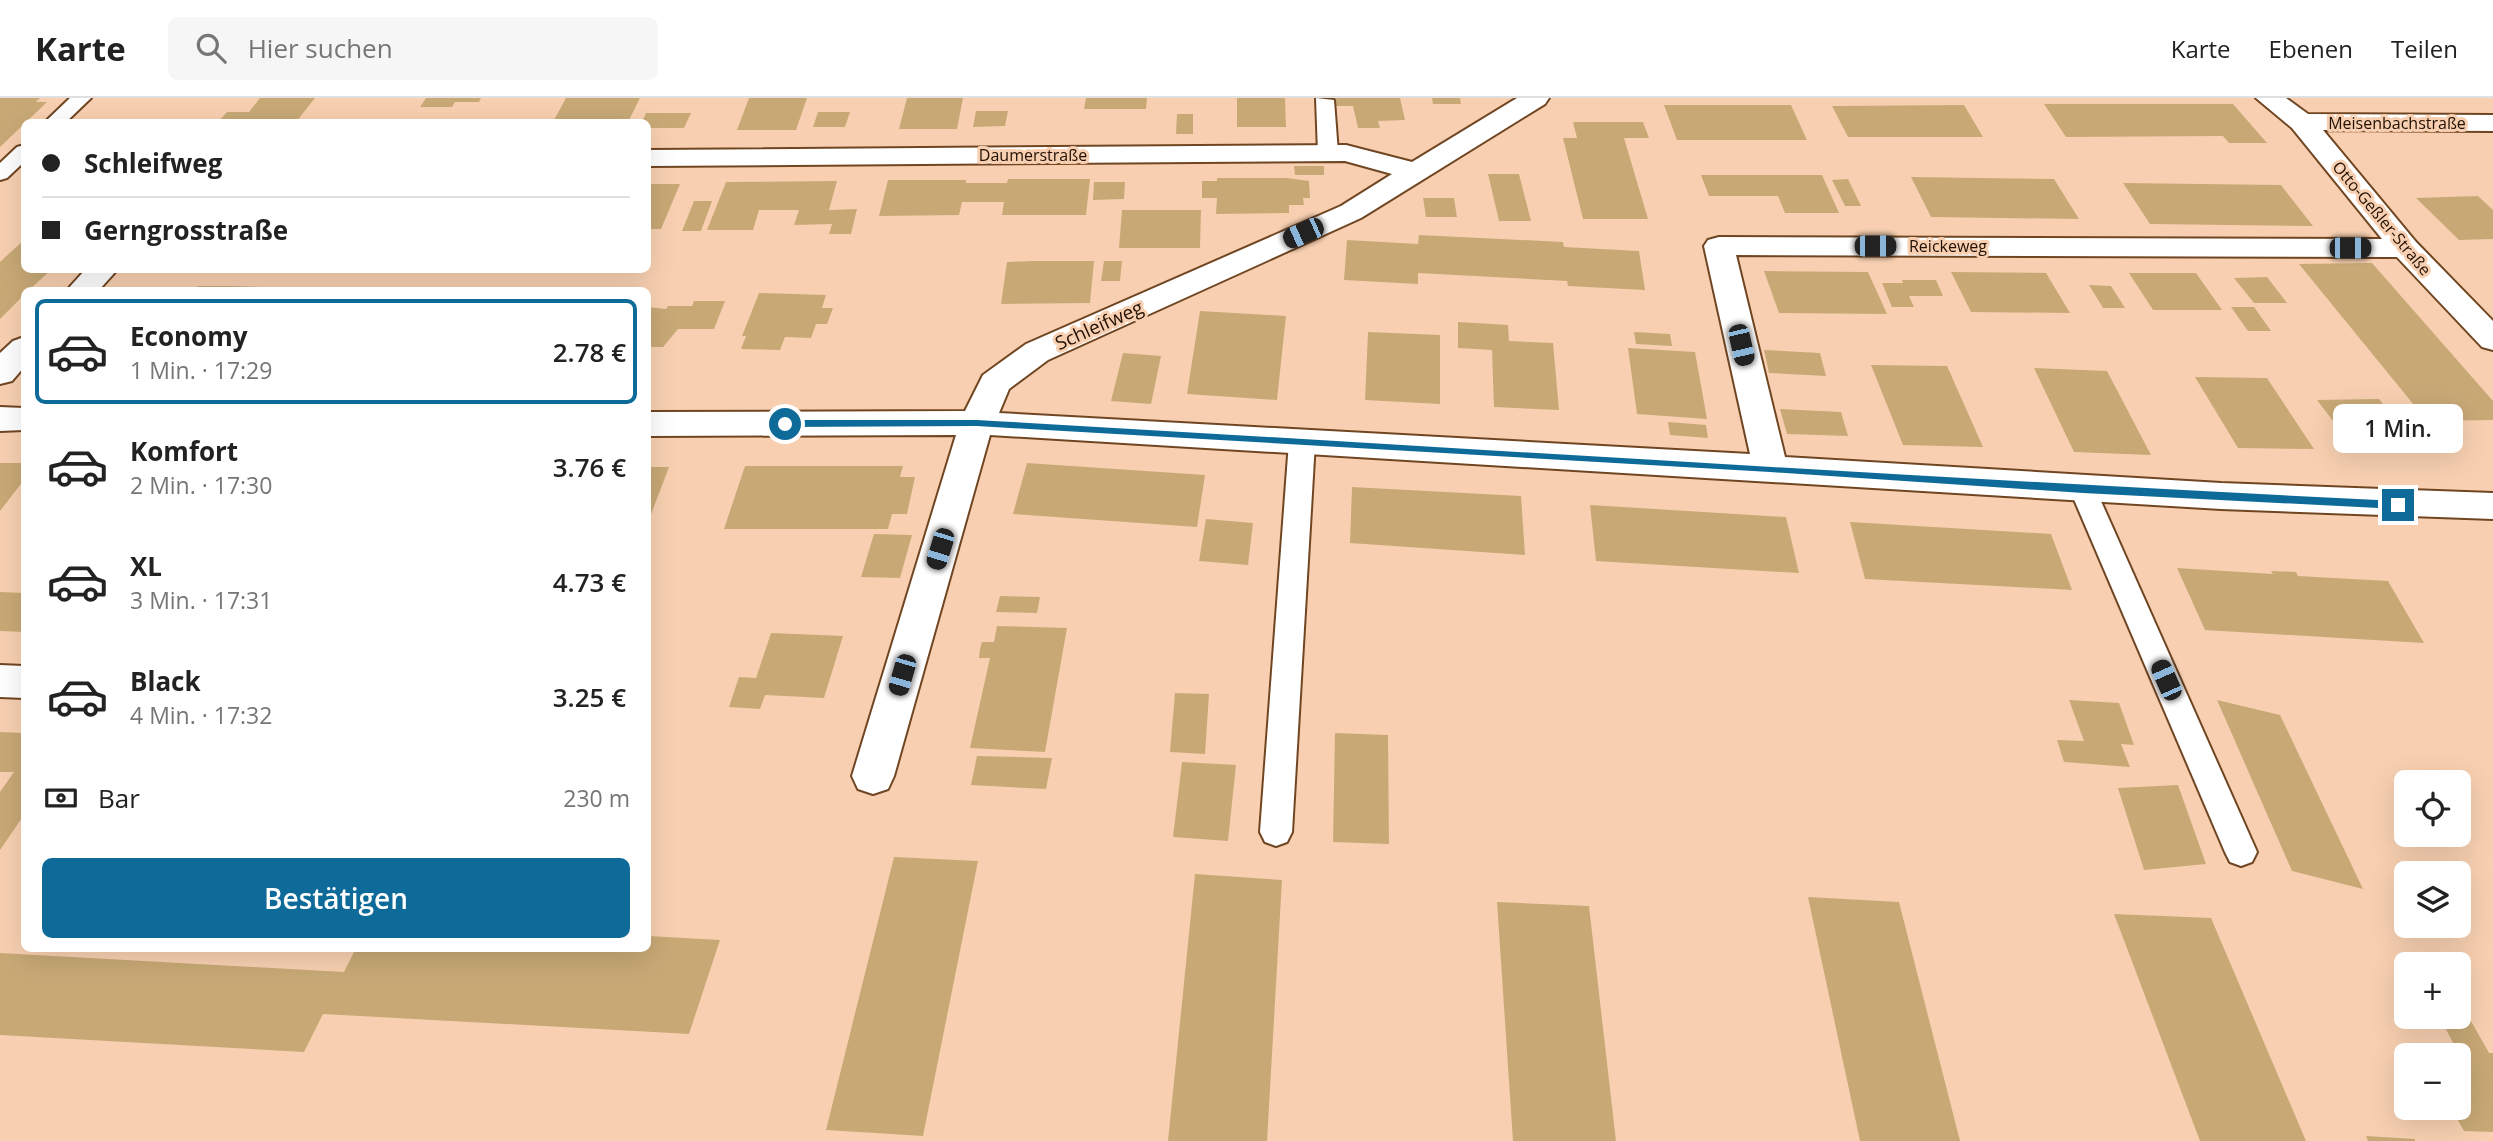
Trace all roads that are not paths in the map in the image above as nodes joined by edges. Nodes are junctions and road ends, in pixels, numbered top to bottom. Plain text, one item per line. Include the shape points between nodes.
1 (81, 98) edge
2 (1536, 98) edge
3 (2269, 98) edge
4 (1324, 100) dead end
5 (58, 119) edge
6 (2302, 122) junction
7 (2493, 123) edge
8 (1328, 153) junction
9 (21, 154) edge
10 (651, 159) edge
11 (1416, 172) junction
12 (0, 174) edge
13 (2405, 248) junction
14 (99, 273) edge
15 (85, 287) edge
16 (2493, 340) edge
17 (21, 351) edge
18 (0, 373) edge
19 (0, 419) edge
20 (21, 419) edge
21 (977, 423) junction
22 (651, 424) edge
23 (1302, 442) junction
24 (1770, 468) junction
25 (2083, 490) junction
26 (2493, 506) edge
27 (0, 681) edge
28 (21, 682) edge
29 (873, 776) dead end
30 (1276, 832) dead end
31 (2241, 852) dead end

1 - 5 lane
2 - 11 street, Schleifweg
3 - 6 street, Otto-Geßler-Straße
4 - 8 lane
6 - 7 street, Meisenbachstraße
6 - 13 street, Otto-Geßler-Straße
8 - 10 street, Daumerstraße
8 - 11 street, Daumerstraße via 1346,153
9 - 12 lane
11 - 21 street, Schleifweg via 1352,212 1037,352 995,383
13 - 16 street, Otto-Geßler-Straße
13 - 24 street, Reickeweg via 1719,246
14 - 15 street
17 - 18 street
19 - 20 street
21 - 22 street
21 - 23 street
21 - 29 street, Schleifweg
23 - 24 street
23 - 30 lane
24 - 25 street
25 - 26 street
25 - 31 lane
27 - 28 street

